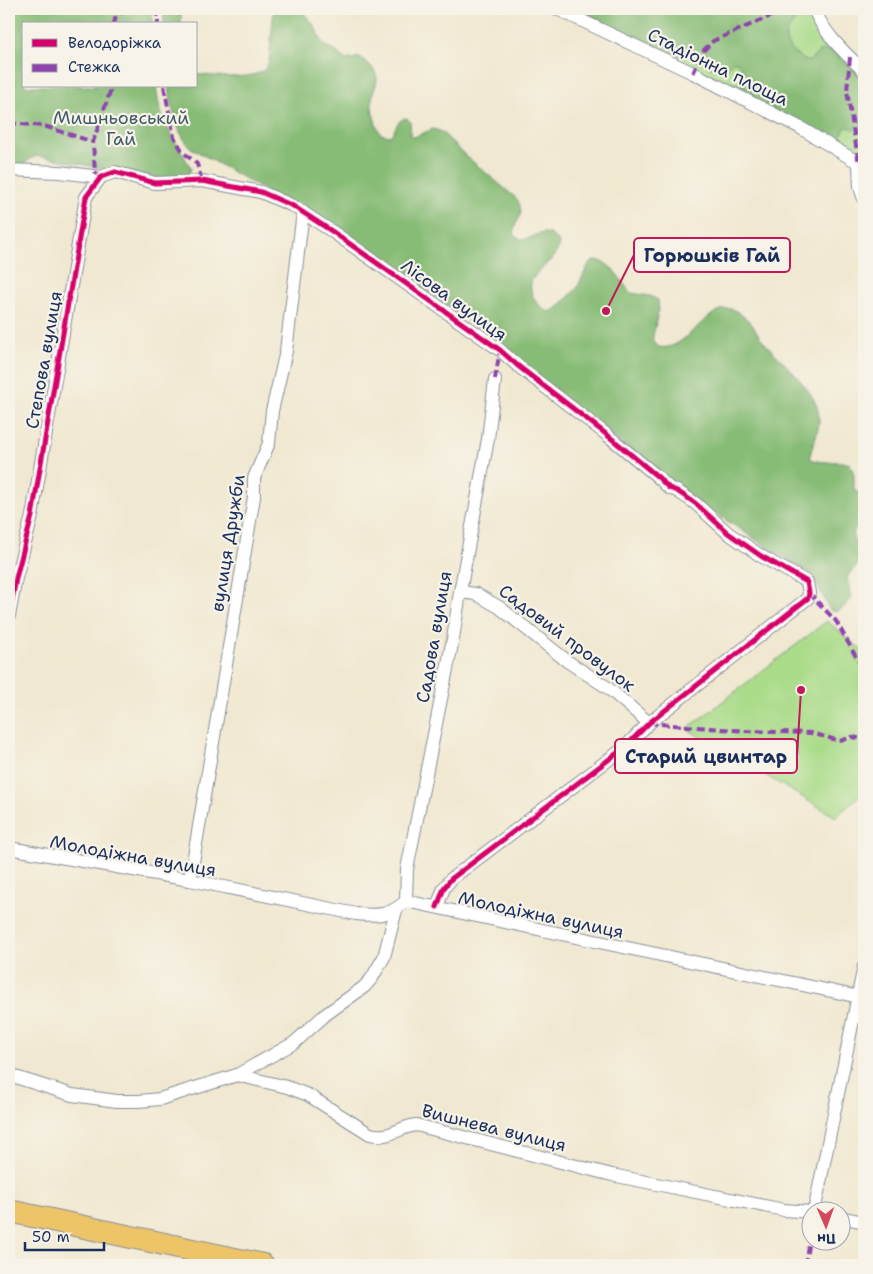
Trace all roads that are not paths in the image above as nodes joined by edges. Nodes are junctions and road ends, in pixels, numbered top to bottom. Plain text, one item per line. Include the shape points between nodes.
1 (557, 9) edge
2 (814, 9) edge
3 (864, 71) edge
4 (862, 165) edge
5 (9, 170) edge
6 (101, 177) junction
7 (864, 199) edge
8 (303, 212) junction
9 (495, 379) dead end
10 (460, 592) junction
11 (9, 616) edge
12 (649, 723) junction
13 (9, 848) edge
14 (190, 880) junction
15 (401, 905) junction
16 (437, 907) junction
17 (864, 966) edge
18 (861, 997) edge
19 (9, 1075) edge
20 (237, 1075) junction
21 (814, 1202) edge
22 (9, 1211) edge
23 (800, 1211) edge
24 (850, 1219) edge
25 (864, 1222) edge
26 (263, 1265) edge

1 - 4 street, Стадіонна площа via 693,72 799,127
2 - 3 street via 826,30
4 - 7 street, Стадіонна площа via 860,187
5 - 6 street, Лісова вулиця
6 - 8 street, Лісова вулиця via 115,172 155,183 202,181 261,192
6 - 11 street, Степова вулиця via 86,197 32,516
8 - 12 street, Лісова вулиця via 500,350 669,488 695,503 728,533 807,582 808,598
8 - 14 street, вулиця Дружби via 286,351 268,443 254,478 254,497
9 - 10 street, Садова вулиця via 488,439
10 - 12 street, Садовий провулок via 476,594 499,607 567,661 608,688
10 - 15 street, Садова вулиця
12 - 16 street via 624,748 451,880 444,888
13 - 14 street, Молодіжна вулиця
14 - 15 street, Молодіжна вулиця via 356,914 373,915
15 - 16 street, Молодіжна вулиця
15 - 20 street, Садова вулиця via 384,957 364,987 294,1043
16 - 18 street, Молодіжна вулиця
17 - 18 street
18 - 21 street
19 - 20 street via 72,1095 117,1101 160,1099
20 - 23 street, Вишнева вулиця via 308,1095 370,1134 384,1136 416,1125 612,1175
22 - 26 highway
24 - 25 street

